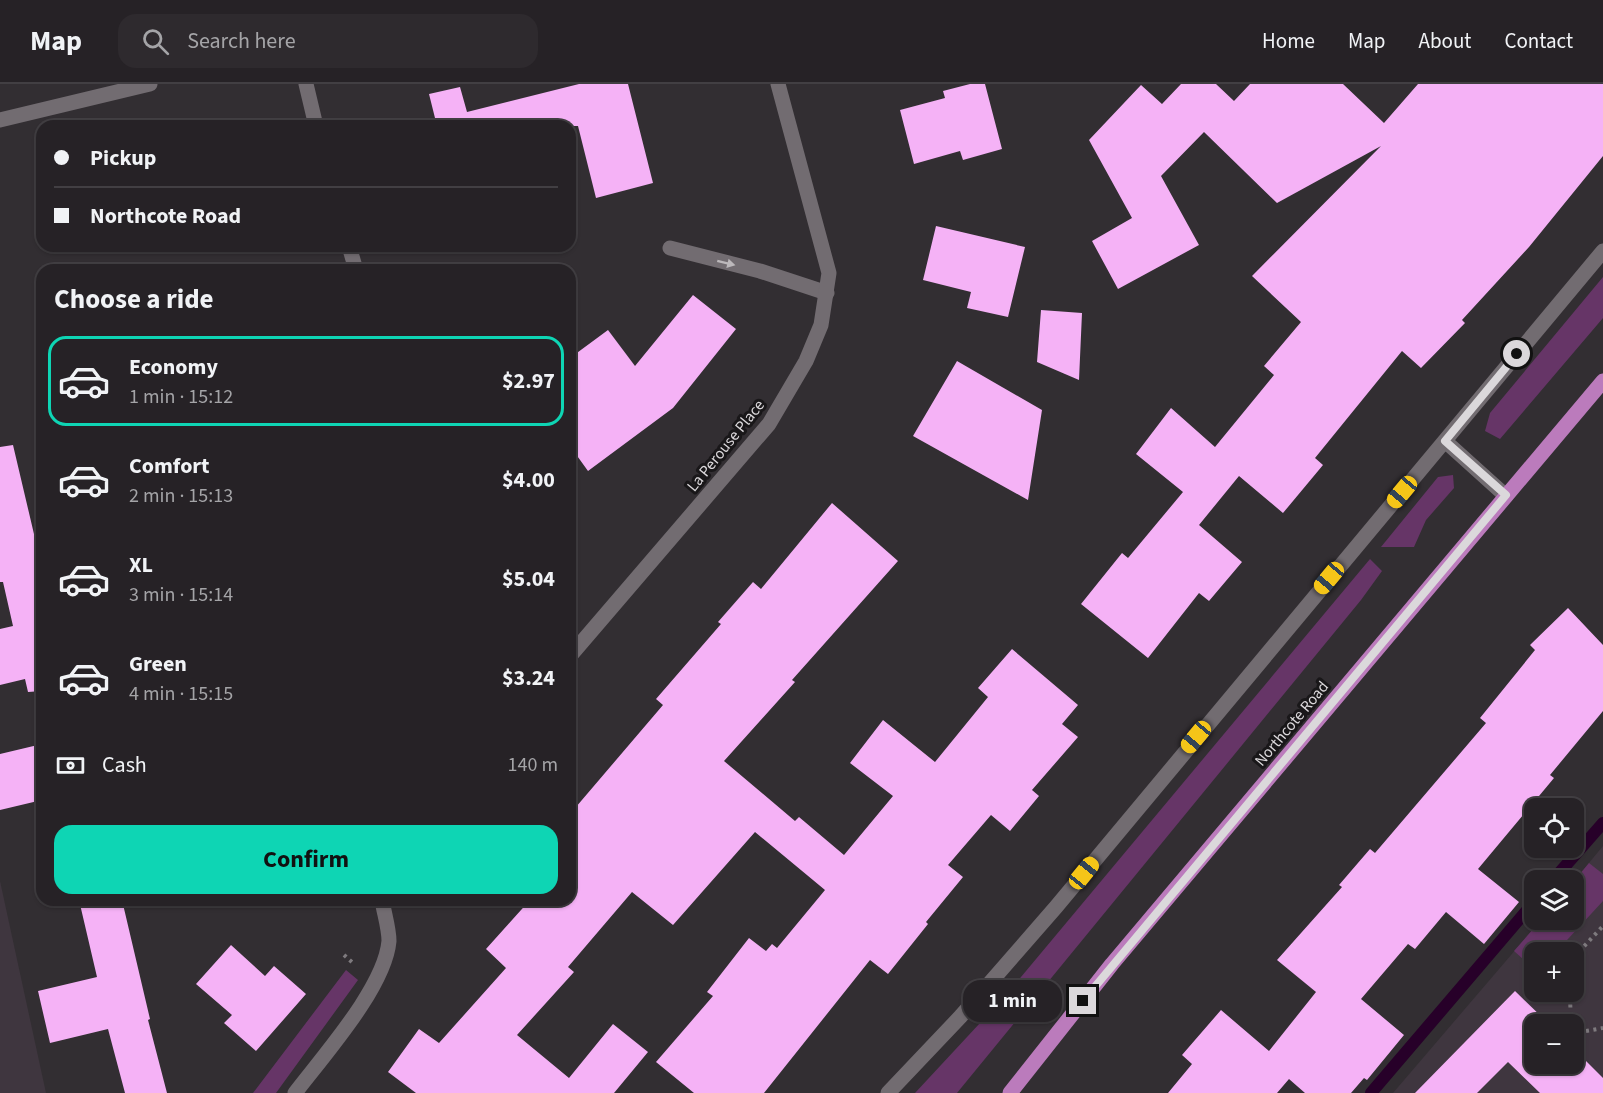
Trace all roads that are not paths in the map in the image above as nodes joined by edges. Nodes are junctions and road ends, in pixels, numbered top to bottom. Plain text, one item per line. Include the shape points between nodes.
1 (150, 84) edge
2 (306, 84) edge
3 (778, 84) edge
4 (0, 120) edge
5 (315, 120) edge
6 (670, 248) dead end
7 (1603, 251) edge
8 (827, 293) junction
9 (1603, 381) edge
10 (1445, 441) junction
11 (1506, 495) junction
12 (576, 649) edge
13 (383, 906) edge
14 (295, 1093) edge
15 (888, 1093) edge
16 (1010, 1093) edge

1 - 4 street
2 - 5 street
3 - 8 street, La Perouse Place via 829,273
6 -> 8 street
7 - 10 street
8 - 12 street, La Perouse Place via 821,325 806,361 769,424
9 - 11 main road, Northcote Road
10 - 11 street
10 - 15 street via 1056,907
11 - 16 main road, Northcote Road via 1112,964
13 - 14 street via 389,939 386,959 373,987

